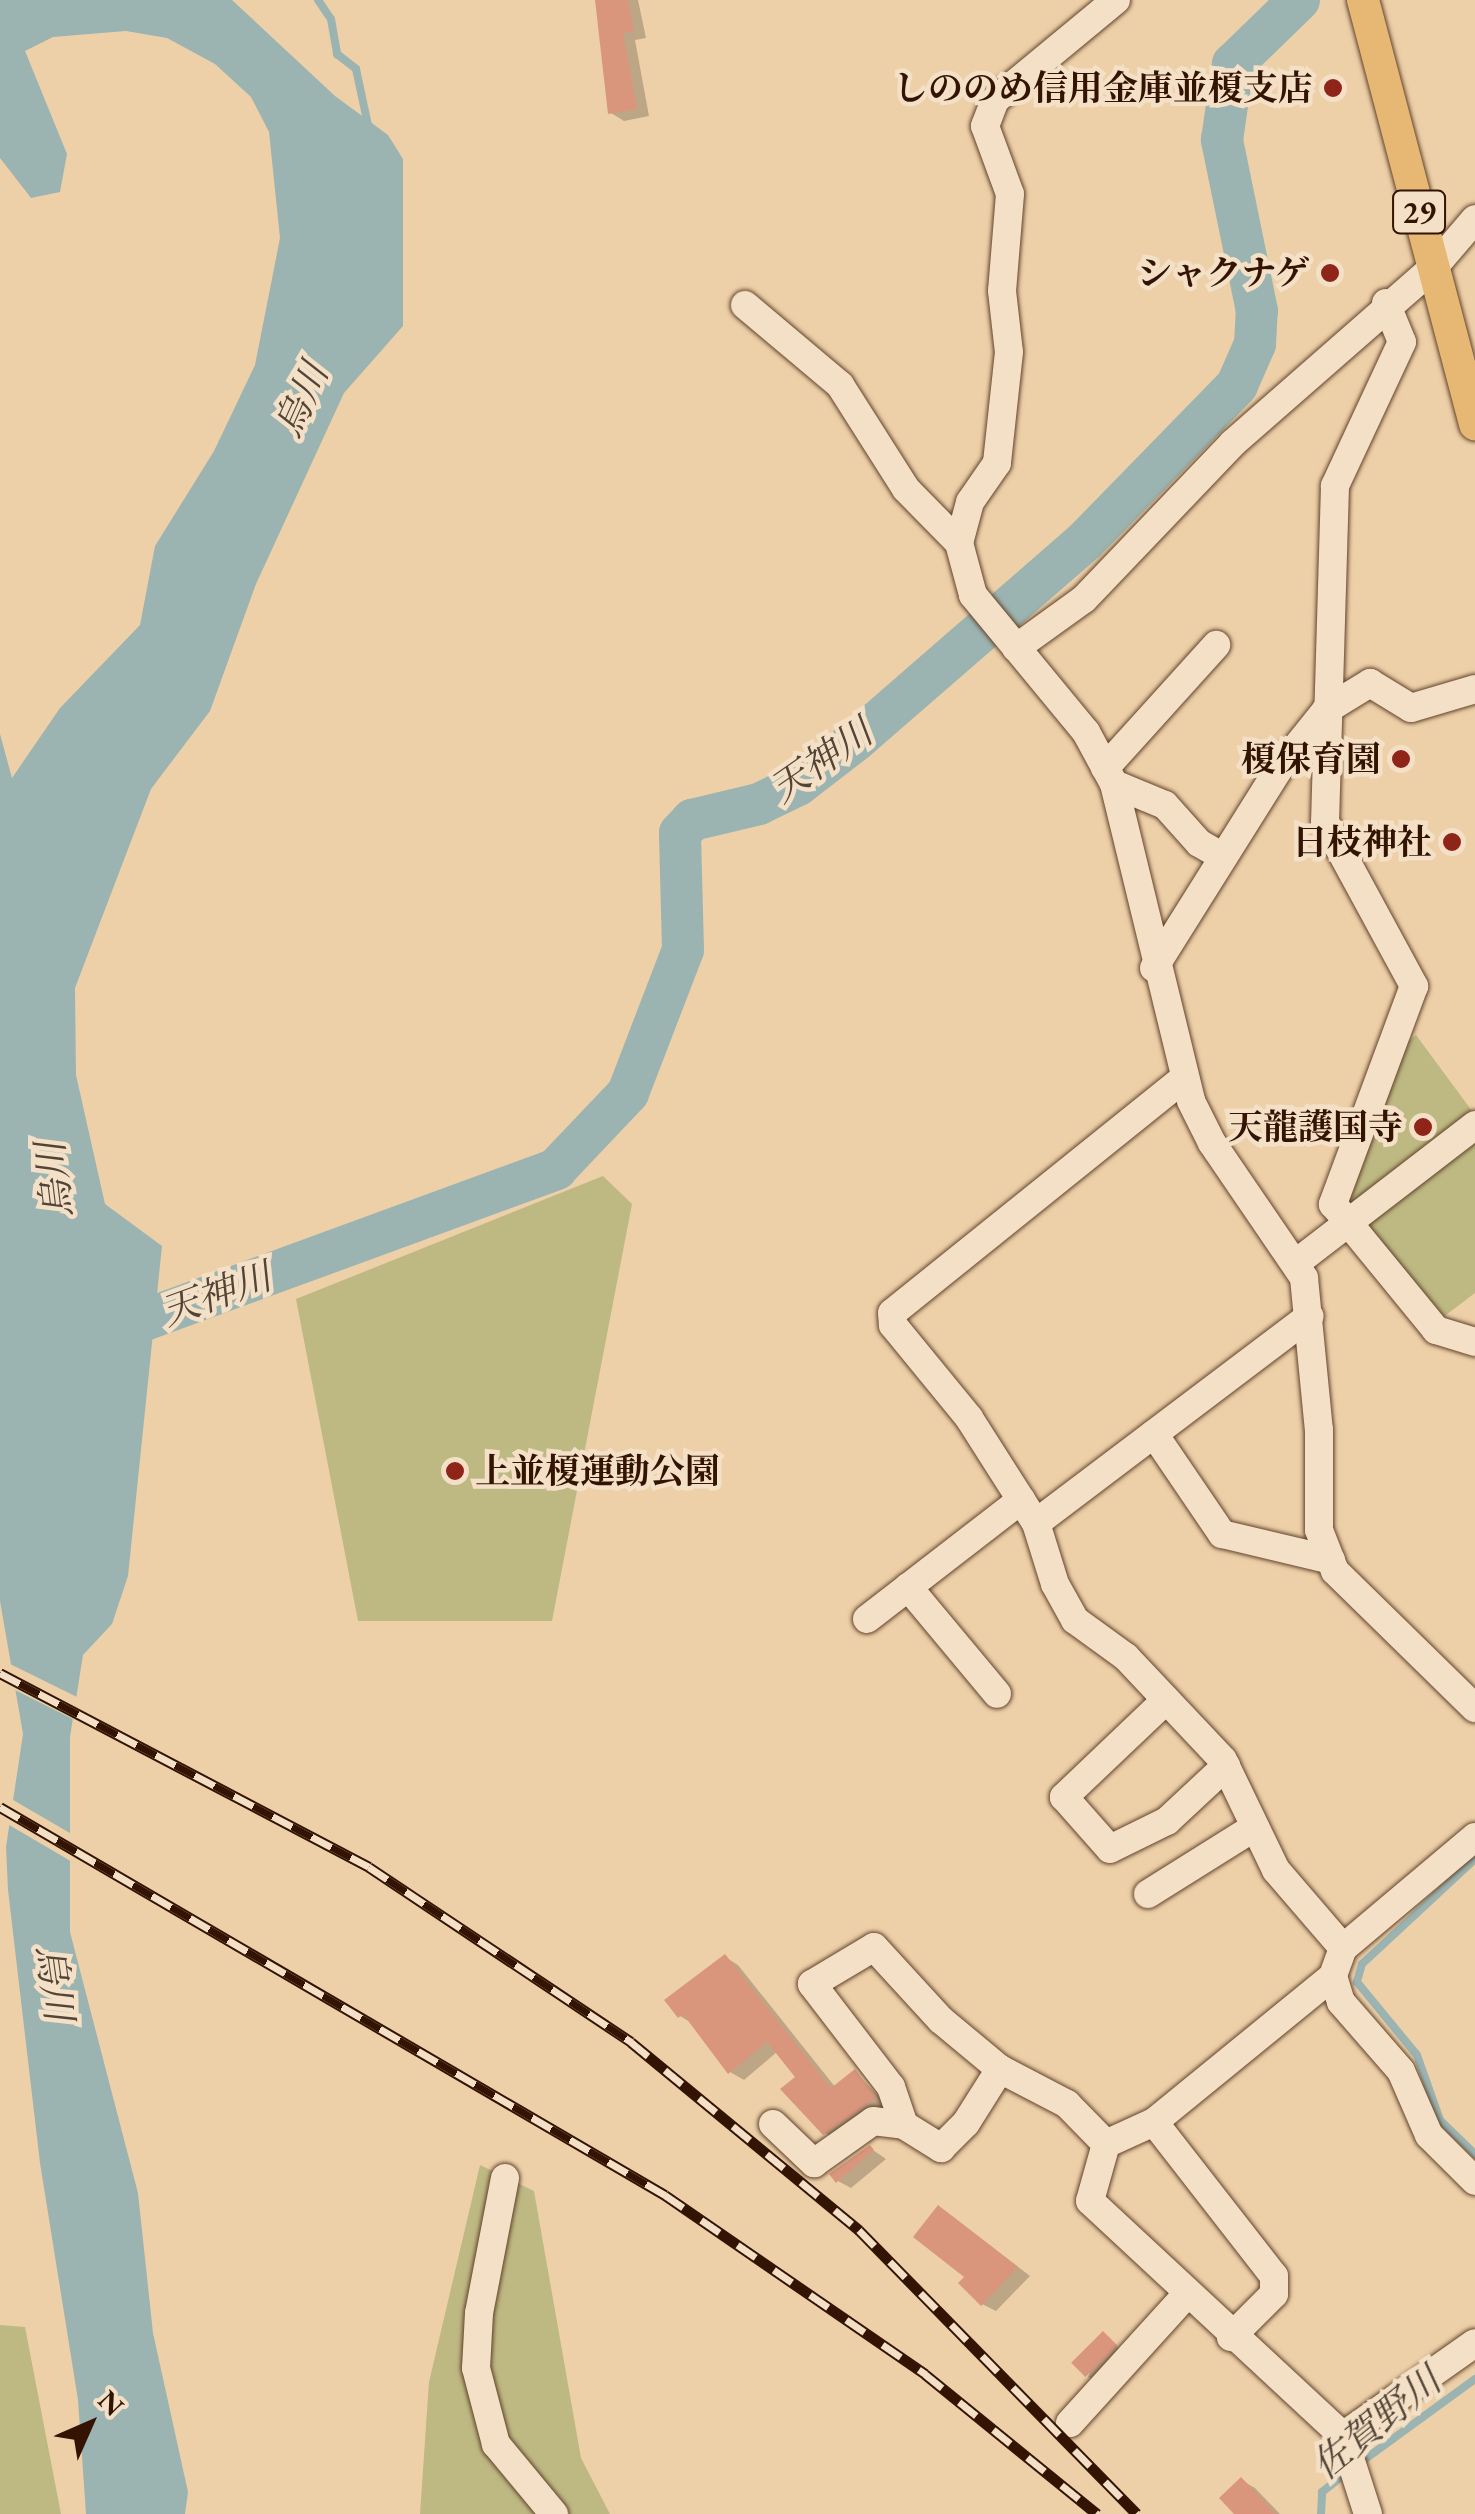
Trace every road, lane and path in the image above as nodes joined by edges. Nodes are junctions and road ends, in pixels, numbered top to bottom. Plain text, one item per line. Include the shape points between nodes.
1 (1116, 0) edge
2 (1363, 0) edge
3 (1475, 220) edge
4 (1434, 267) junction
5 (1386, 302) junction
6 (745, 305) dead end
7 (1475, 424) edge
8 (959, 543) junction
9 (1010, 641) junction
10 (1216, 646) dead end
11 (1475, 689) edge
12 (1326, 710) junction
13 (1110, 776) junction
14 (1224, 857) junction
15 (1154, 968) junction
16 (1183, 1079) junction
17 (1475, 1125) edge
18 (1346, 1223) junction
19 (1296, 1263) junction
20 (1310, 1316) junction
21 (1475, 1342) edge
22 (1154, 1434) junction
23 (1028, 1512) junction
24 (1331, 1560) junction
25 (908, 1588) junction
26 (866, 1619) dead end
27 (997, 1694) dead end
28 (1166, 1700) junction
29 (1475, 1708) edge
30 (1226, 1766) junction
31 (1254, 1827) junction
32 (1475, 1837) edge
33 (1148, 1894) dead end
34 (1344, 1948) junction
35 (1333, 1976) junction
36 (1000, 2069) junction
37 (1154, 2122) junction
38 (773, 2124) dead end
39 (904, 2124) junction
40 (1106, 2144) junction
41 (505, 2178) dead end
42 (1475, 2180) edge
43 (1186, 2295) junction
44 (1231, 2336) junction
45 (1475, 2344) edge
46 (1070, 2422) dead end
47 (1345, 2440) junction
48 (554, 2514) edge
49 (1368, 2514) edge

1 - 8 street via 995,100 985,126 1010,194 1002,281 1009,352 1000,450 994,472 964,516
2 - 4 main road, 29
3 - 4 street
4 - 5 street
4 - 7 main road, 29
5 - 9 street via 1233,444 1084,600
5 - 12 street via 1402,342 1335,486
6 - 8 street via 847,392 906,488
8 - 9 street via 982,606
9 - 13 street via 1086,732
10 - 13 street
11 - 12 street via 1411,708 1370,682
12 - 14 street via 1278,770
12 - 18 street via 1326,822 1414,986 1333,1204
13 - 14 street via 1165,806 1200,843
13 - 15 street
14 - 15 street
15 - 16 street
16 - 19 street via 1212,1143
16 - 23 street via 892,1312 893,1325 969,1418
17 - 18 street
18 - 19 street
18 - 21 street via 1436,1330
19 - 20 street
20 - 22 street
20 - 24 street via 1319,1530
22 - 23 street
22 - 24 street via 1222,1534
23 - 25 street
23 - 28 street via 1076,1620 1126,1657
24 - 29 street
25 - 26 street
25 - 27 street
28 - 30 street
28 - 30 street via 1064,1797 1110,1849 1166,1821
30 - 31 street
31 - 33 street
31 - 34 street via 1276,1870
32 - 34 street
34 - 35 street
35 - 37 street
35 - 42 street via 1341,2002 1401,2070 1429,2135
36 - 39 street via 966,2123 941,2148
36 - 39 street via 940,2020 874,1947 812,1984 891,2088
36 - 40 street via 1068,2104
37 - 40 street
37 - 44 street via 1274,2276 1274,2294
38 - 39 street via 814,2162 873,2121
40 - 43 street via 1090,2202
41 - 48 street via 479,2313 476,2368 496,2444
43 - 44 street
43 - 46 street
44 - 47 street
45 - 47 street
47 - 49 street

